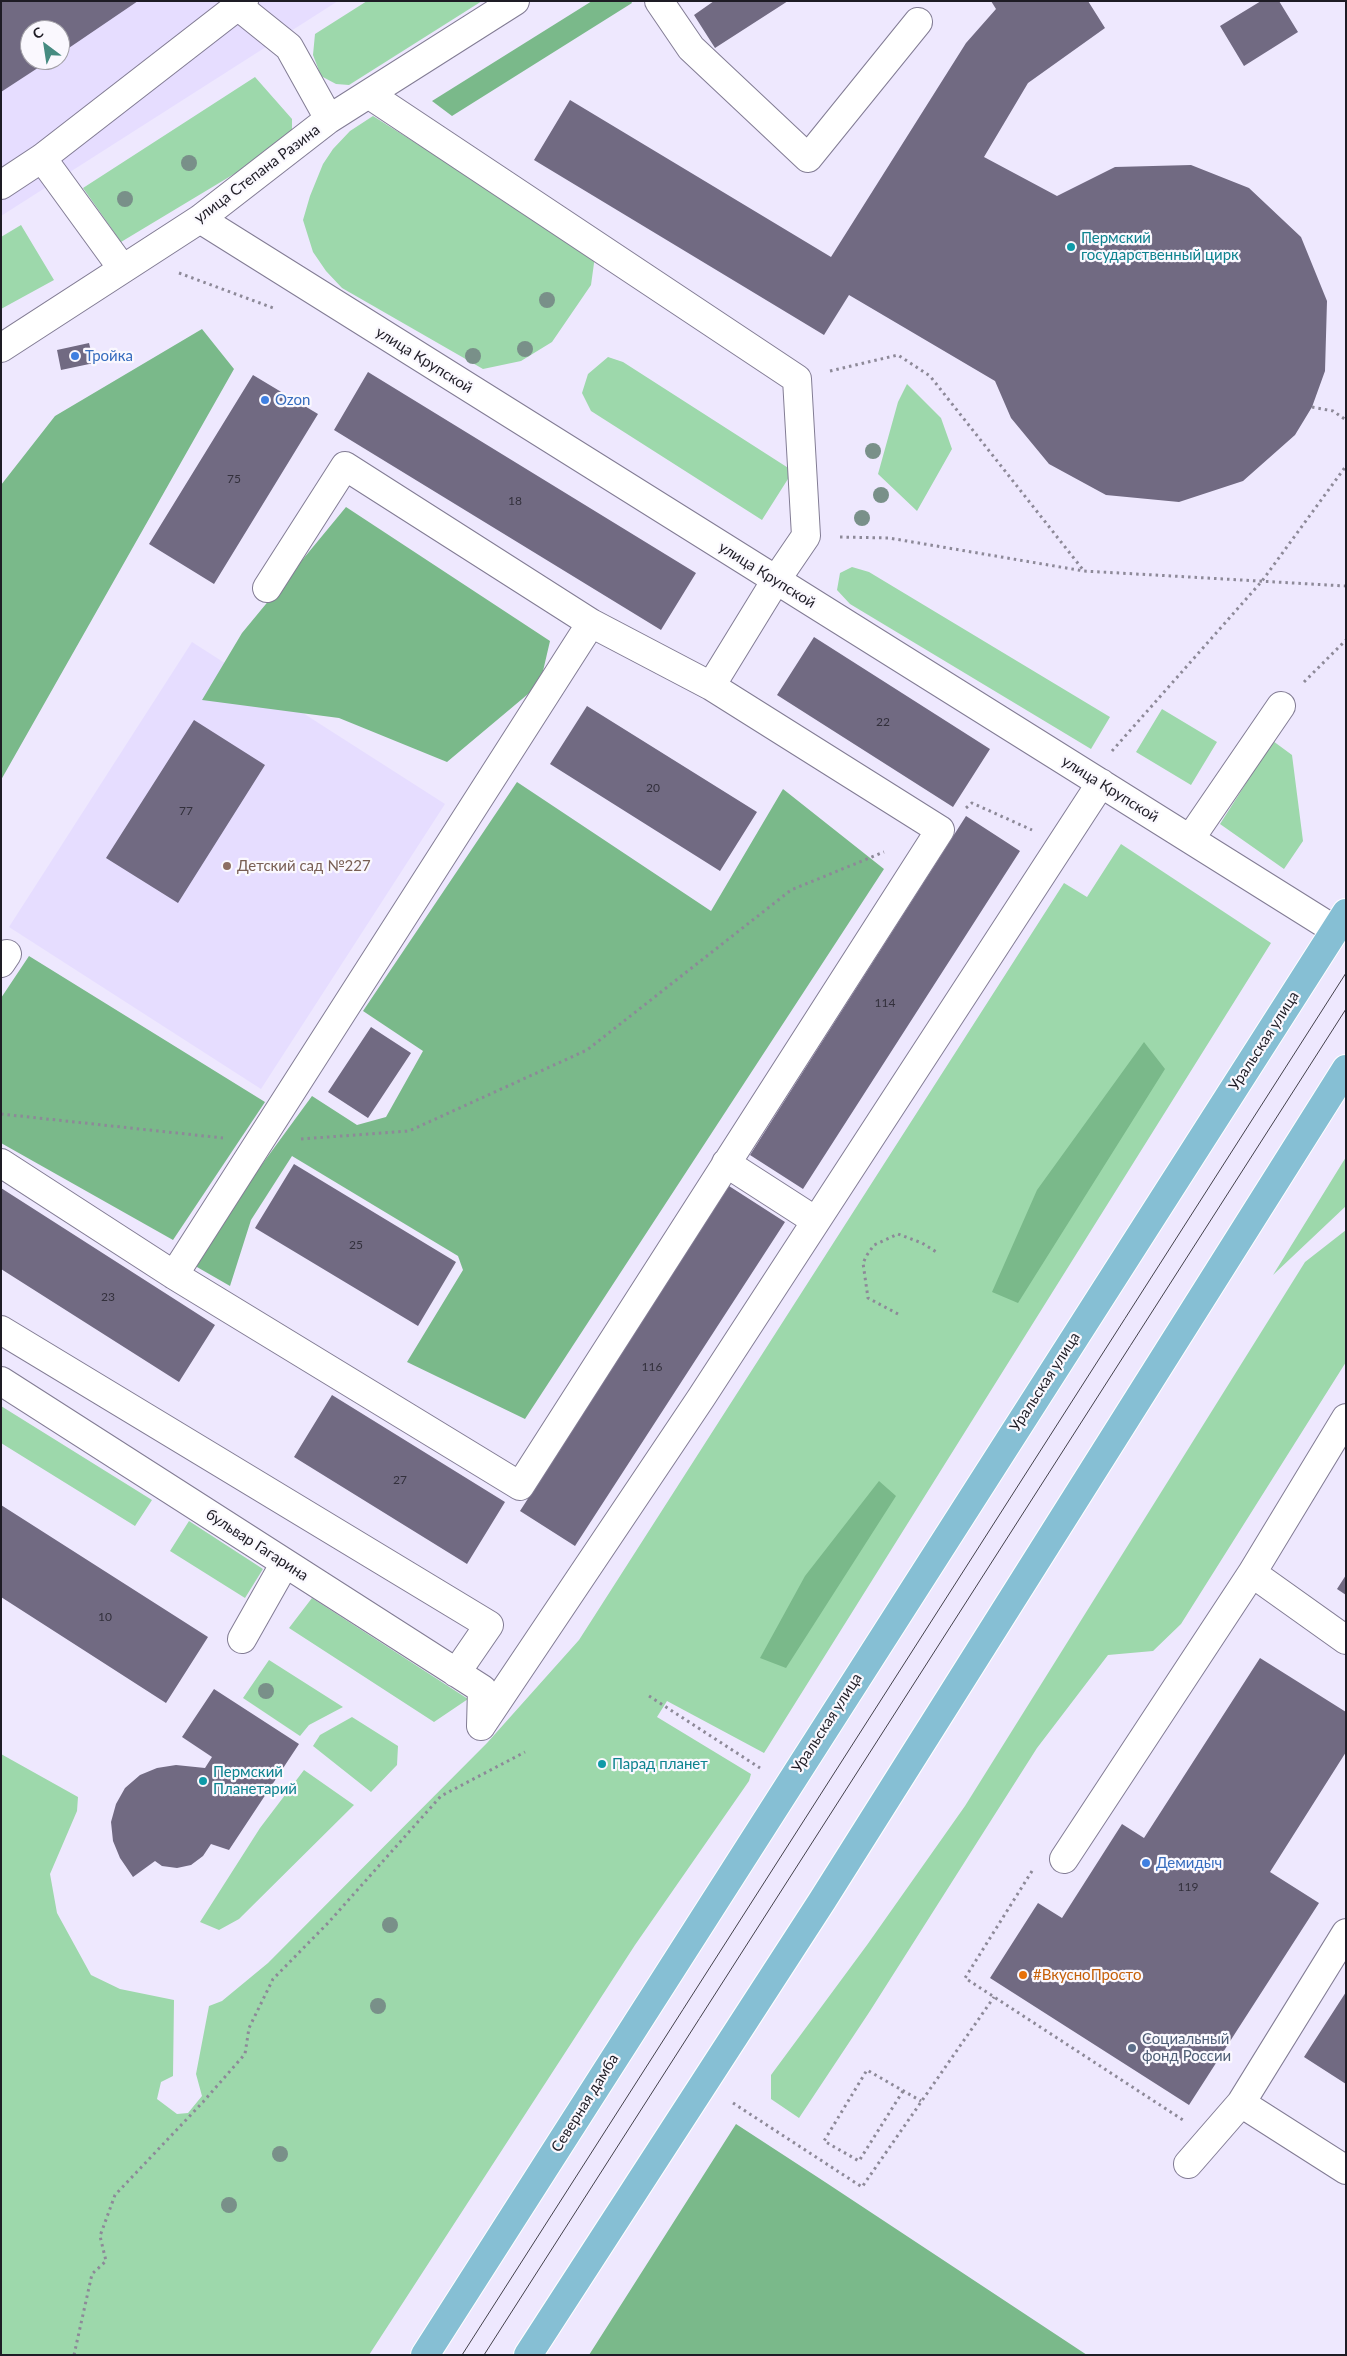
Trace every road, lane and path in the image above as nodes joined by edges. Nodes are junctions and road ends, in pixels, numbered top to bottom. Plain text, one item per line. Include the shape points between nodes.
1 (515, 1) edge
2 (659, 1) edge
3 (241, 4) edge
4 (918, 22) dead end
5 (370, 94) junction
6 (329, 119) junction
7 (42, 158) junction
8 (1, 185) edge
9 (200, 218) junction
10 (122, 268) junction
11 (1, 348) edge
12 (797, 379) junction
13 (1312, 407) dead end
14 (1346, 420) edge
15 (1346, 466) edge
16 (852, 537) dead end
17 (1084, 571) junction
18 (776, 580) junction
19 (1262, 581) junction
20 (1346, 586) edge
21 (267, 588) dead end
22 (591, 623) junction
23 (1346, 640) edge
24 (710, 686) junction
25 (1281, 706) joint
26 (1095, 780) junction
27 (940, 830) junction
28 (1190, 839) junction
29 (1062, 843) junction
30 (887, 851) dead end
31 (1340, 921) edge
32 (1346, 1069) edge
33 (1, 1114) edge
34 (259, 1142) junction
35 (1, 1163) edge
36 (726, 1163) junction
37 (816, 1221) junction
38 (938, 1253) dead end
39 (174, 1275) junction
40 (898, 1314) dead end
41 (1, 1330) edge
42 (1, 1381) edge
43 (1346, 1418) edge
44 (284, 1562) junction
45 (1252, 1573) junction
46 (242, 1639) dead end
47 (1346, 1640) edge
48 (456, 1673) junction
49 (650, 1696) dead end
50 (525, 1752) dead end
51 (766, 1772) dead end
52 (744, 1852) joint
53 (1064, 1858) joint
54 (1346, 1933) edge
55 (994, 1997) junction
56 (903, 2091) junction
57 (921, 2101) junction
58 (733, 2103) dead end
59 (1241, 2103) junction
60 (1211, 2138) junction
61 (1188, 2164) dead end
62 (1346, 2170) edge
63 (74, 2355) edge
64 (425, 2355) edge
65 (528, 2355) edge

1 - 5 street, улица Степана Разина
2 - 4 street via 691,48 808,158
3 - 6 street via 289,47
3 - 7 street
5 - 6 street, улица Степана Разина
5 - 12 street
6 - 9 street, улица Степана Разина
7 - 8 street
7 - 10 street
9 - 10 street, улица Степана Разина
9 - 18 street, улица Крупской
10 - 11 street, улица Степана Разина
12 - 17 path via 898,355 930,376
12 - 18 street via 806,536
13 - 14 path via 1333,411
15 - 19 path
16 - 17 path via 889,538
17 - 19 path
18 - 24 street
18 - 26 street, улица Крупской
19 - 20 path
19 - 26 path
21 - 22 street via 345,466
22 - 24 street
22 - 34 street
23 - 25 path
24 - 27 street
25 - 28 street
26 - 28 street, улица Крупской
26 - 29 street
27 - 29 path via 972,803
27 - 36 street
28 - 31 street, улица Крупской
29 - 37 street
30 - 34 path via 790,890 587,1050 409,1131
31 - 52 main road, Уральская улица
32 - 65 main road via 822,1901
33 - 34 path
34 - 39 street
35 - 39 street
36 - 37 street
36 - 39 street via 520,1486
37 - 48 street, бульвар Гагарина via 481,1726 482,1689
38 - 40 path via 898,1234 874,1245 866,1255 863,1264 868,1298
41 - 48 street via 489,1625
42 - 44 street, бульвар Гагарина
43 - 45 street
44 - 46 street
44 - 48 street, бульвар Гагарина
45 - 47 street
45 - 53 street
49 - 51 path
50 - 63 path via 441,1796 328,1923 273,1979 249,2028 245,2054 115,2196 100,2236 106,2261 92,2274
52 - 64 main road, Северная дамба
53 - 55 path via 1046,1849 965,1978
54 - 59 street
55 - 57 path
55 - 60 path
56 - 56 path via 866,2070 824,2141 858,2161
56 - 57 path
57 - 58 path via 862,2187
59 - 60 street
59 - 62 street
60 - 61 street

